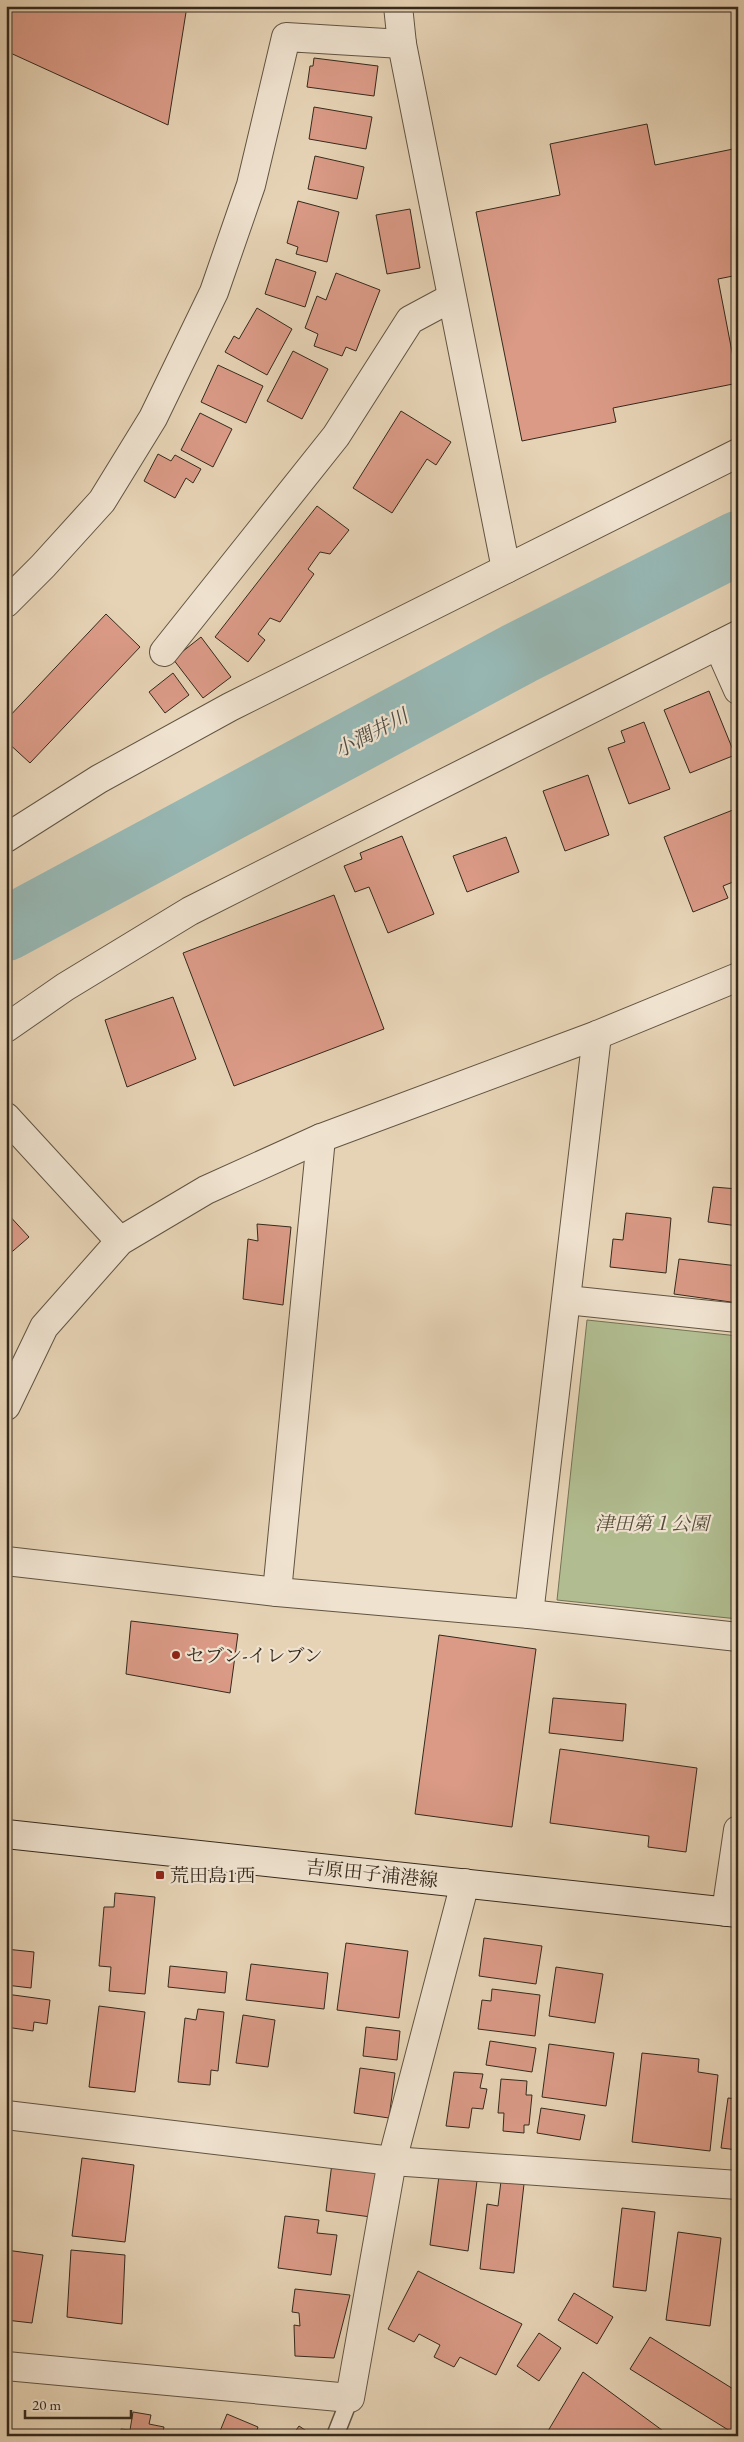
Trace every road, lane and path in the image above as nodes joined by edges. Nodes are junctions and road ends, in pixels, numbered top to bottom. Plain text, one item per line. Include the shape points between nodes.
1 (398, 6) edge
2 (402, 44) junction
3 (451, 298) junction
4 (738, 453) edge
5 (506, 569) junction
6 (6, 603) edge
7 (728, 640) edge
8 (164, 652) dead end
9 (738, 690) edge
10 (6, 838) edge
11 (738, 977) edge
12 (6, 1028) edge
13 (597, 1035) junction
14 (6, 1117) edge
15 (321, 1138) junction
16 (120, 1241) junction
17 (567, 1300) junction
18 (738, 1318) edge
19 (6, 1406) edge
20 (6, 1561) edge
21 (277, 1592) junction
22 (529, 1614) junction
23 (738, 1637) edge
24 (738, 1830) edge
25 (6, 1834) edge
26 (465, 1883) junction
27 (732, 1913) edge
28 (6, 2115) edge
29 (392, 2161) junction
30 (738, 2185) edge
31 (6, 2366) edge
32 (350, 2398) junction
33 (334, 2436) edge

1 - 2 street
2 - 3 street
2 - 6 street via 286,37 251,185 214,292 153,418 102,501
3 - 5 street
3 - 8 street via 410,320 336,436
4 - 5 street
5 - 10 street via 230,707 99,779
7 - 9 street
7 - 12 street via 190,911 65,987
11 - 13 street
13 - 15 street
13 - 17 street
14 - 16 street
15 - 16 street via 206,1190
15 - 21 street
16 - 19 street via 44,1327
17 - 18 street
17 - 22 street
20 - 21 street
21 - 22 street
22 - 23 street
24 - 27 street
25 - 26 street, 吉原田子浦港線
26 - 27 street, 吉原田子浦港線
26 - 29 street
28 - 29 street
29 - 30 street
29 - 32 street
31 - 32 street
32 - 33 lane

